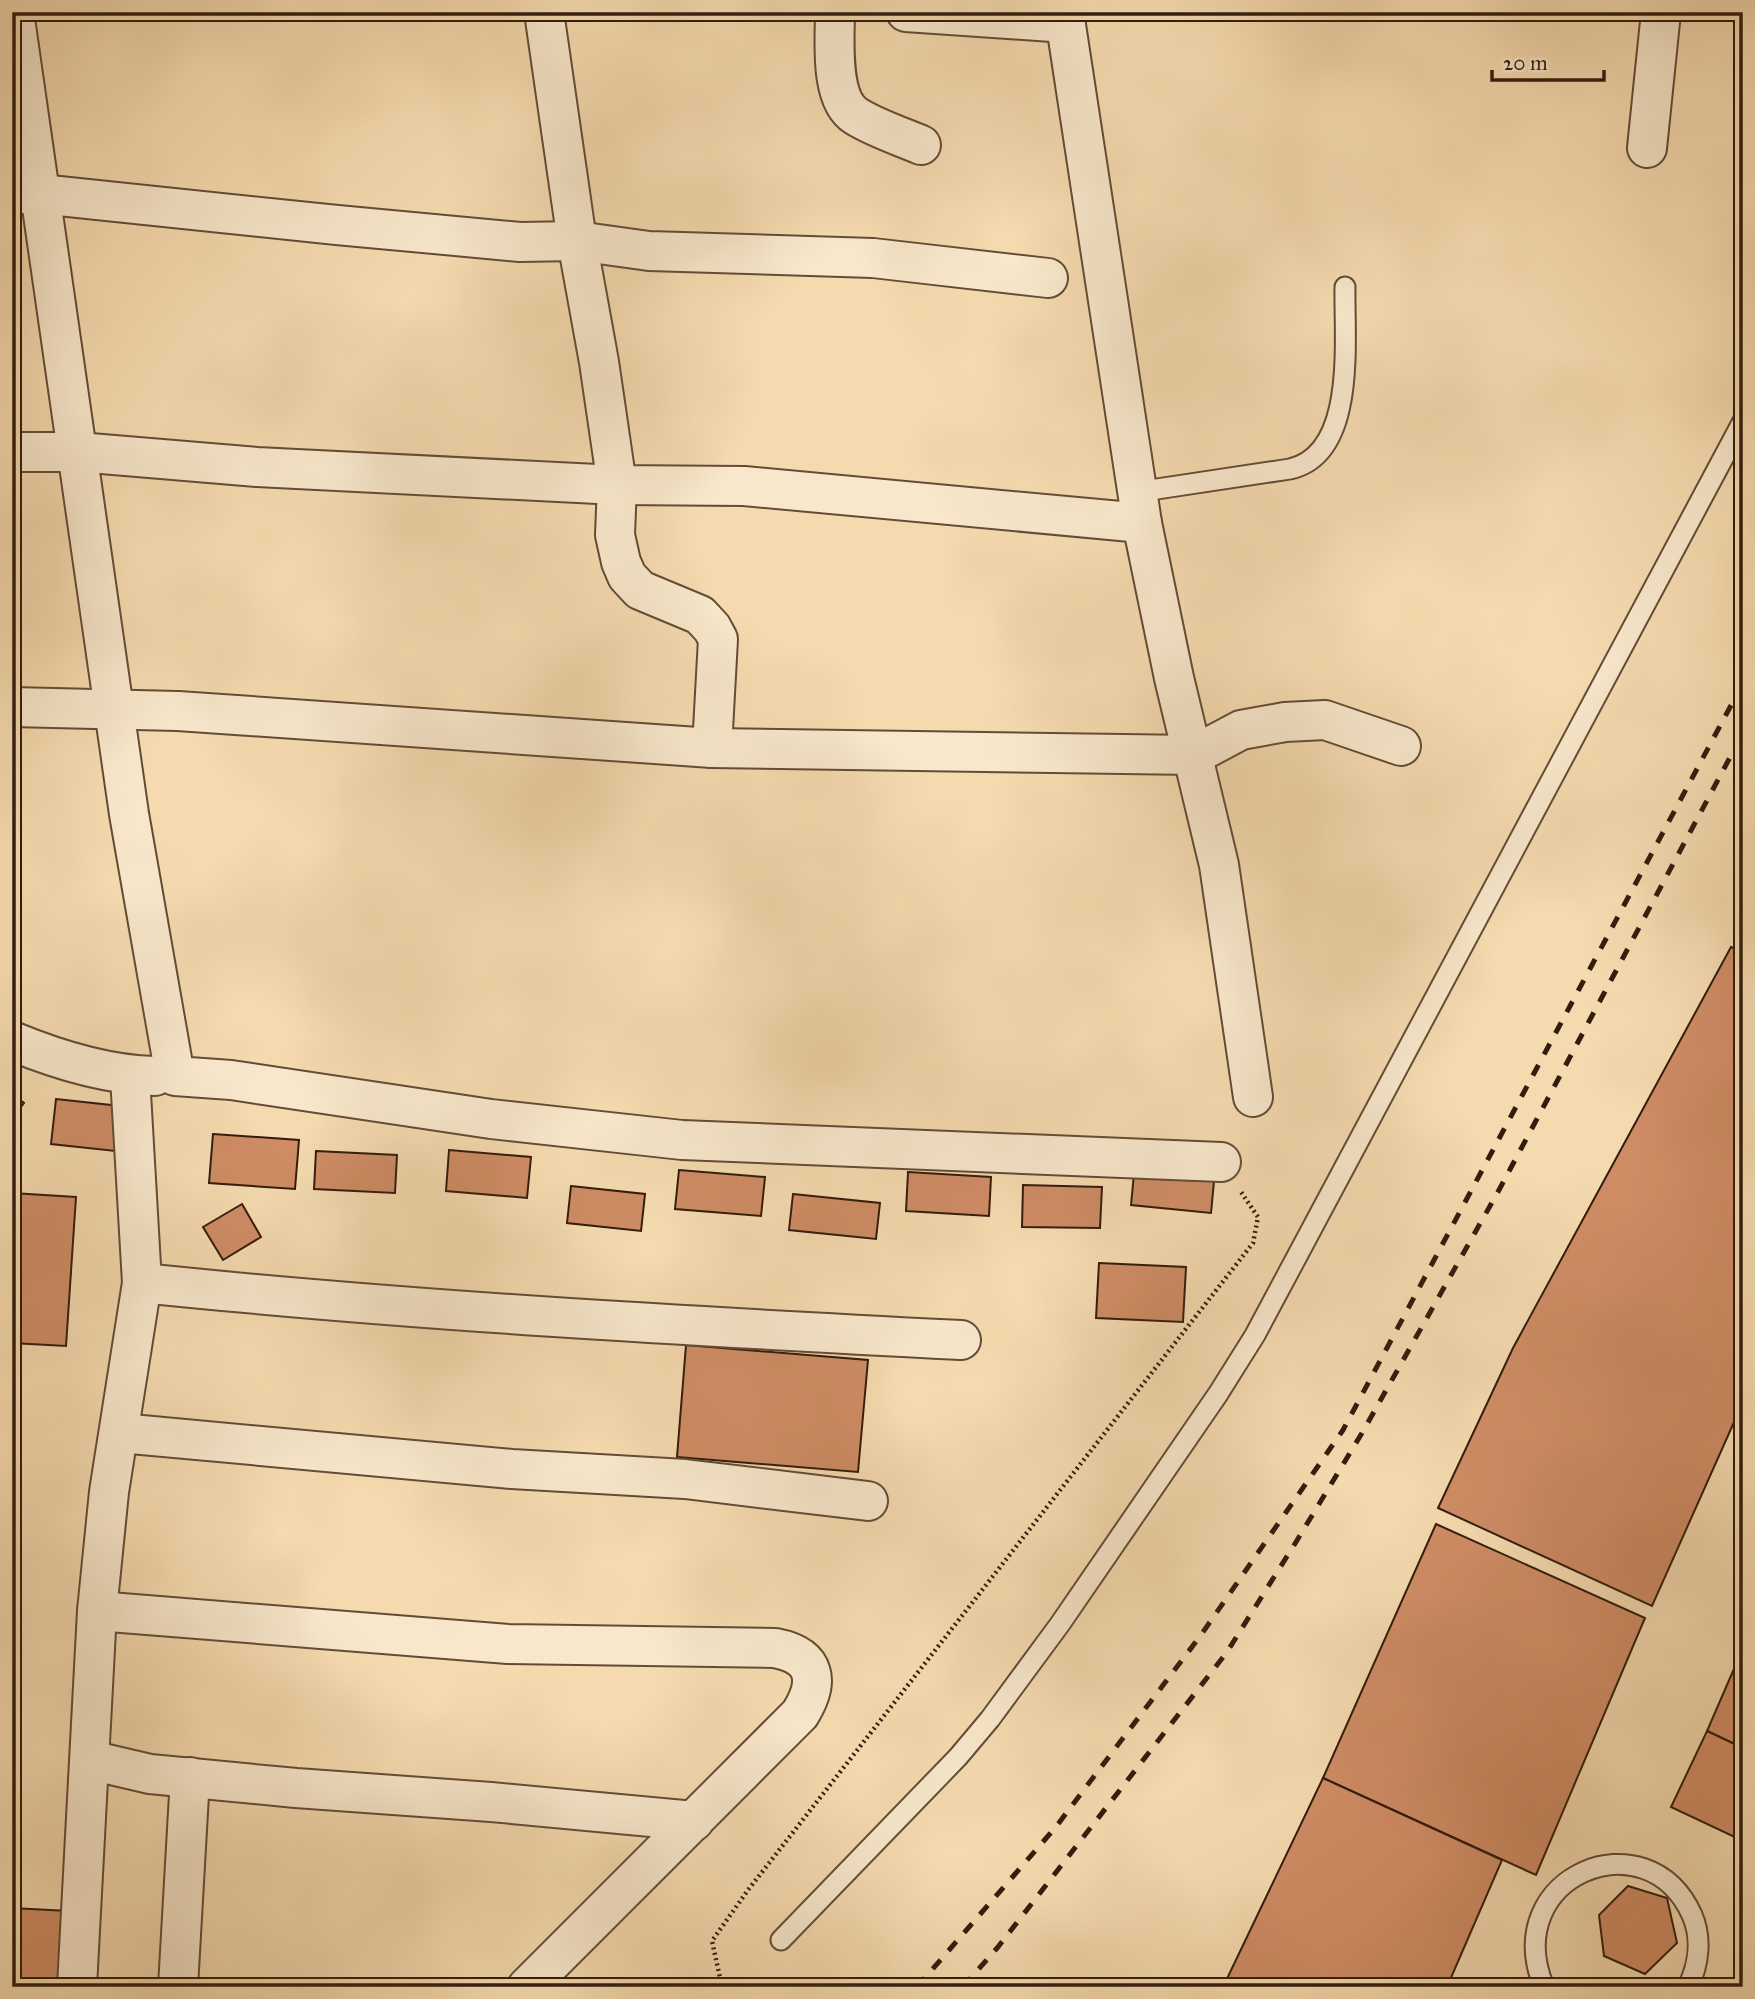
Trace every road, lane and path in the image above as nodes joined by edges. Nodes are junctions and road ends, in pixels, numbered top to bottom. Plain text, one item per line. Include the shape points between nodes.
1 (14, 12) edge
2 (544, 12) edge
3 (835, 12) edge
4 (906, 12) edge
5 (1661, 12) edge
6 (1065, 18) edge
7 (921, 145) dead end
8 (1647, 148) dead end
9 (26, 194) edge
10 (577, 242) junction
11 (1048, 278) dead end
12 (1345, 287) dead end
13 (1743, 421) edge
14 (12, 452) edge
15 (78, 452) junction
16 (617, 485) junction
17 (1140, 507) junction
18 (12, 707) edge
19 (115, 708) junction
20 (1401, 746) dead end
21 (712, 748) junction
22 (1194, 755) junction
23 (12, 1041) edge
24 (130, 1076) junction
25 (175, 1076) junction
26 (1253, 1097) dead end
27 (1221, 1162) joint
28 (142, 1283) junction
29 (961, 1340) dead end
30 (120, 1433) junction
31 (868, 1501) dead end
32 (97, 1611) junction
33 (90, 1760) junction
34 (190, 1777) junction
35 (694, 1821) junction
36 (781, 1940) dead end
37 (77, 1987) edge
38 (178, 1987) edge
39 (527, 1987) edge
40 (722, 1987) edge
41 (1544, 1987) edge
42 (1688, 1987) edge

1 - 9 street
2 - 10 street
3 - 7 street via 836,77 853,115
4 - 6 street
5 - 8 street
6 - 17 street
9 - 10 street via 494,240
9 - 15 street
10 - 11 street via 649,251 873,258
10 - 16 street
12 - 17 lane via 1338,416 1317,456 1303,466
13 - 36 lane via 1248,1347 990,1719
14 - 15 street
15 - 16 street via 257,467
15 - 19 street
16 - 17 street via 744,486
16 - 21 street via 615,535 627,576 640,590 700,615 718,639
17 - 22 street
18 - 19 street
19 - 21 street
19 - 25 street via 145,916
20 - 22 street via 1325,720 1241,730
21 - 22 street
22 - 26 street via 1219,865
23 - 24 street via 55,1059
24 - 25 street
24 - 28 street
25 - 27 street via 682,1140
27 - 40 path via 1258,1217 1253,1243 748,1889 712,1941
28 - 29 street via 310,1300
28 - 30 street
30 - 31 street via 512,1469 685,1479
30 - 32 street
32 - 33 street
32 - 35 street via 508,1644 775,1648 802,1658 814,1682 800,1714
33 - 34 street via 150,1774
33 - 37 street
34 - 35 street
34 - 38 street
35 - 39 street
41 - 42 lane via 1534,1952 1540,1915 1563,1884 1596,1867 1615,1864 1663,1878 1686,1902 1698,1938 1698,1956

